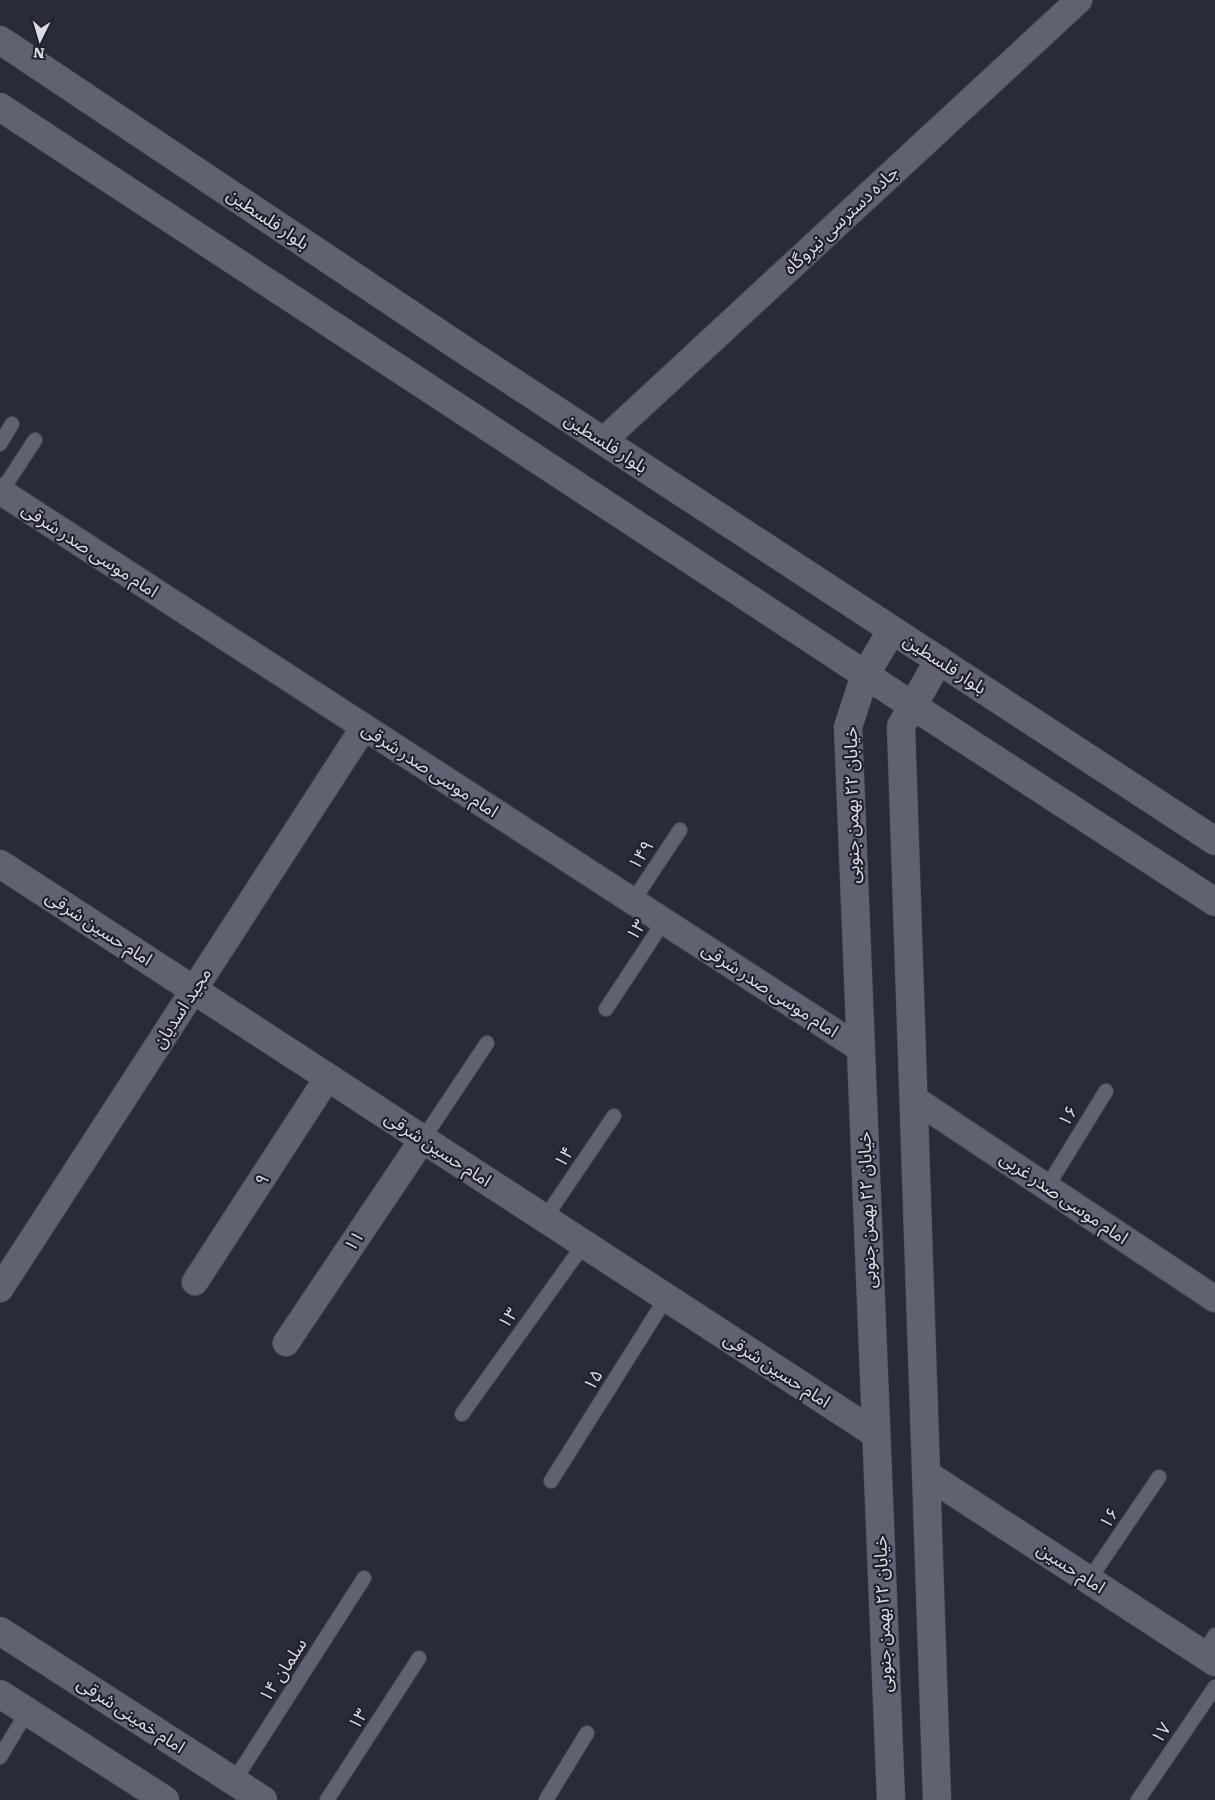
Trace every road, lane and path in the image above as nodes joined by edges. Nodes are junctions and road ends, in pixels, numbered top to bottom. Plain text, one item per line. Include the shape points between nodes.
1 (1079, 0) edge
2 (0, 40) edge
3 (0, 107) edge
4 (12, 424) dead end
5 (35, 440) dead end
6 (603, 441) junction
7 (0, 444) edge
8 (1, 492) edge
9 (892, 630) junction
10 (939, 660) junction
11 (865, 675) junction
12 (913, 706) junction
13 (364, 727) junction
14 (680, 830) dead end
15 (1215, 841) edge
16 (0, 864) edge
17 (633, 901) junction
18 (1215, 902) edge
19 (664, 921) junction
20 (194, 990) junction
21 (606, 1009) dead end
22 (487, 1043) dead end
23 (861, 1049) junction
24 (328, 1077) junction
25 (1106, 1090) dead end
26 (914, 1098) junction
27 (614, 1116) dead end
28 (423, 1139) junction
29 (1047, 1187) junction
30 (545, 1218) junction
31 (584, 1244) junction
32 (195, 1282) dead end
33 (0, 1289) edge
34 (666, 1298) junction
35 (1215, 1299) edge
36 (286, 1343) dead end
37 (462, 1414) dead end
38 (876, 1434) junction
39 (926, 1474) junction
40 (1159, 1477) dead end
41 (552, 1481) dead end
42 (364, 1578) dead end
43 (1089, 1580) junction
44 (0, 1631) edge
45 (1211, 1650) edge
46 (419, 1658) dead end
47 (1215, 1687) edge
48 (0, 1694) edge
49 (27, 1712) junction
50 (587, 1733) dead end
51 (0, 1757) edge
52 (234, 1781) junction
53 (165, 1800) edge
54 (263, 1800) edge
55 (328, 1800) edge
56 (546, 1800) edge
57 (891, 1800) edge
58 (938, 1800) edge
59 (1138, 1800) edge

1 - 6 street, جاده دسترسی نیروگاه
2 - 6 street, بلوار فلسطین
3 - 11 street
4 - 7 lane
5 - 8 lane
6 - 9 street, بلوار فلسطین
8 - 13 street, امام موسی صدر شرقی
9 - 10 street, بلوار فلسطین
9 - 11 street, خیابان ۲۲ بهمن جنوبی
10 - 12 street
10 - 15 street, بلوار فلسطین
11 - 12 street
11 - 23 street, خیابان ۲۲ بهمن جنوبی via 848,728
12 - 18 street
12 - 26 street via 901,726
13 - 17 street, امام موسی صدر شرقی
13 - 20 street, مجید اسدیان
14 - 17 lane, ۱۴۹
16 - 20 street, امام حسین شرقی
17 - 19 street, امام موسی صدر شرقی
19 - 21 lane, ۱۳
19 - 23 street, امام موسی صدر شرقی
20 - 24 street, امام حسین شرقی
20 - 33 street, مجید اسدیان
22 - 28 lane
23 - 38 street, خیابان ۲۲ بهمن جنوبی
24 - 28 street, امام حسین شرقی
24 - 32 street, ۹
25 - 29 lane, ۱۶
26 - 29 street, امام موسی صدر غربی
26 - 39 street
27 - 30 lane, ۱۴
28 - 30 street, امام حسین شرقی
28 - 36 street, ۱۱
29 - 35 street, امام موسی صدر غربی
30 - 31 street, امام حسین شرقی
31 - 34 street, امام حسین شرقی
31 - 37 lane, ۱۳
34 - 38 street, امام حسین شرقی
34 - 41 lane, ۱۵
38 - 57 street, خیابان ۲۲ بهمن جنوبی
39 - 43 street, امام حسین
39 - 58 street
40 - 43 lane, ۱۶
42 - 52 lane, سلمان ۱۴
43 - 45 street, امام حسین
44 - 52 street, امام خمینی شرقی
46 - 55 lane, ۱۳
47 - 59 lane, ۱۷
48 - 49 street
49 - 51 lane
49 - 53 street
50 - 56 lane
52 - 54 street, امام خمینی شرقی

